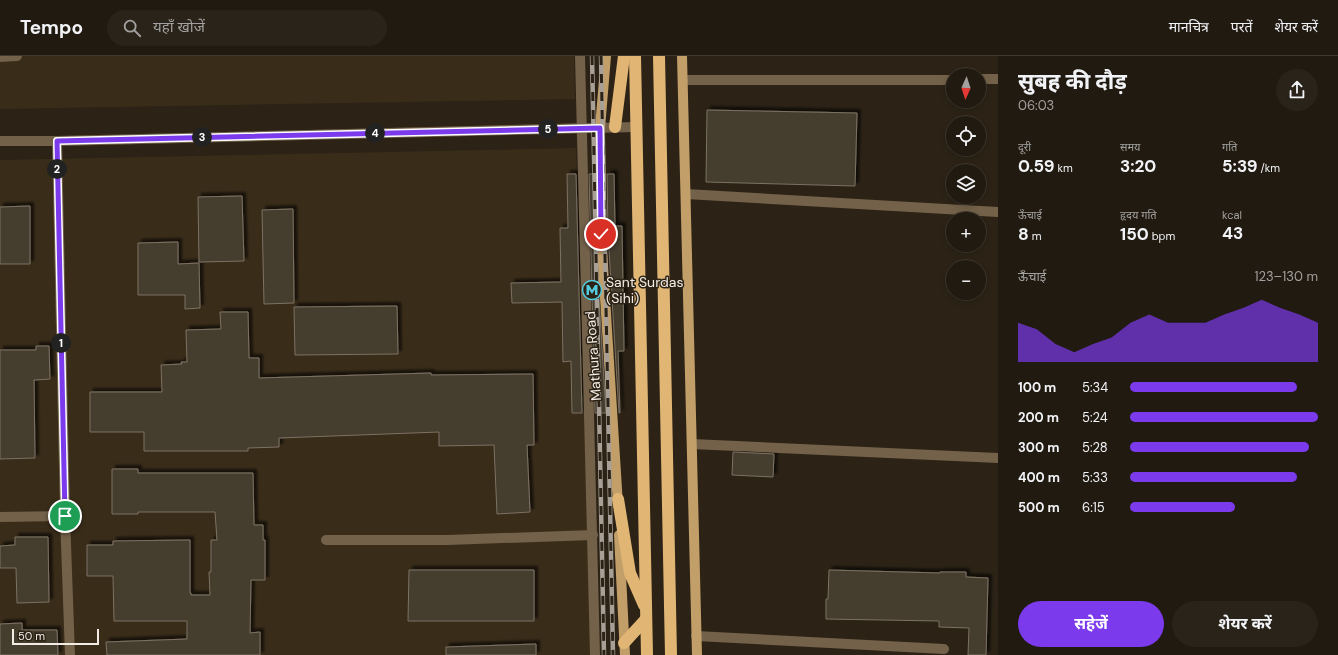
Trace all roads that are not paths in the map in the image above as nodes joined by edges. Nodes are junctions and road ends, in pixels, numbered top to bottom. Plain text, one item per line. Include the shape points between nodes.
1 (17, 56) edge
2 (580, 56) edge
3 (606, 56) edge
4 (624, 56) edge
5 (635, 56) edge
6 (658, 56) edge
7 (682, 56) edge
8 (0, 57) edge
9 (986, 79) edge
10 (998, 79) edge
11 (683, 80) junction
12 (946, 80) edge
13 (636, 127) junction
14 (582, 128) junction
15 (600, 128) junction
16 (615, 128) junction
17 (0, 141) edge
18 (57, 141) junction
19 (686, 194) junction
20 (998, 212) edge
21 (692, 444) junction
22 (998, 458) edge
23 (618, 499) junction
24 (65, 516) junction
25 (0, 517) edge
26 (593, 535) junction
27 (326, 540) dead end
28 (646, 615) junction
29 (696, 636) junction
30 (624, 649) edge
31 (944, 649) dead end
32 (70, 655) edge
33 (595, 655) edge
34 (647, 655) edge
35 (671, 655) edge
36 (697, 655) edge

1 - 8 street
2 - 14 street
3 - 15 main road, Mathura Road
4 - 16 highway
5 - 13 highway
6 - 35 highway
7 - 11 main road
9 - 10 street
11 - 12 street
11 - 19 main road
13 - 16 street
13 - 28 highway
14 - 15 street
14 - 18 street
14 - 26 street
15 - 16 street
15 - 23 main road, Mathura Road via 601,234
17 - 18 street
18 - 24 street
19 - 20 street
19 - 21 main road
21 - 22 street
21 - 29 main road
23 - 28 highway via 630,573
23 - 30 main road, Mathura Road
24 - 25 street
24 - 32 street
26 - 27 street via 447,540
26 - 33 street
28 - 30 highway
28 - 34 highway
29 - 31 street
29 - 36 main road

